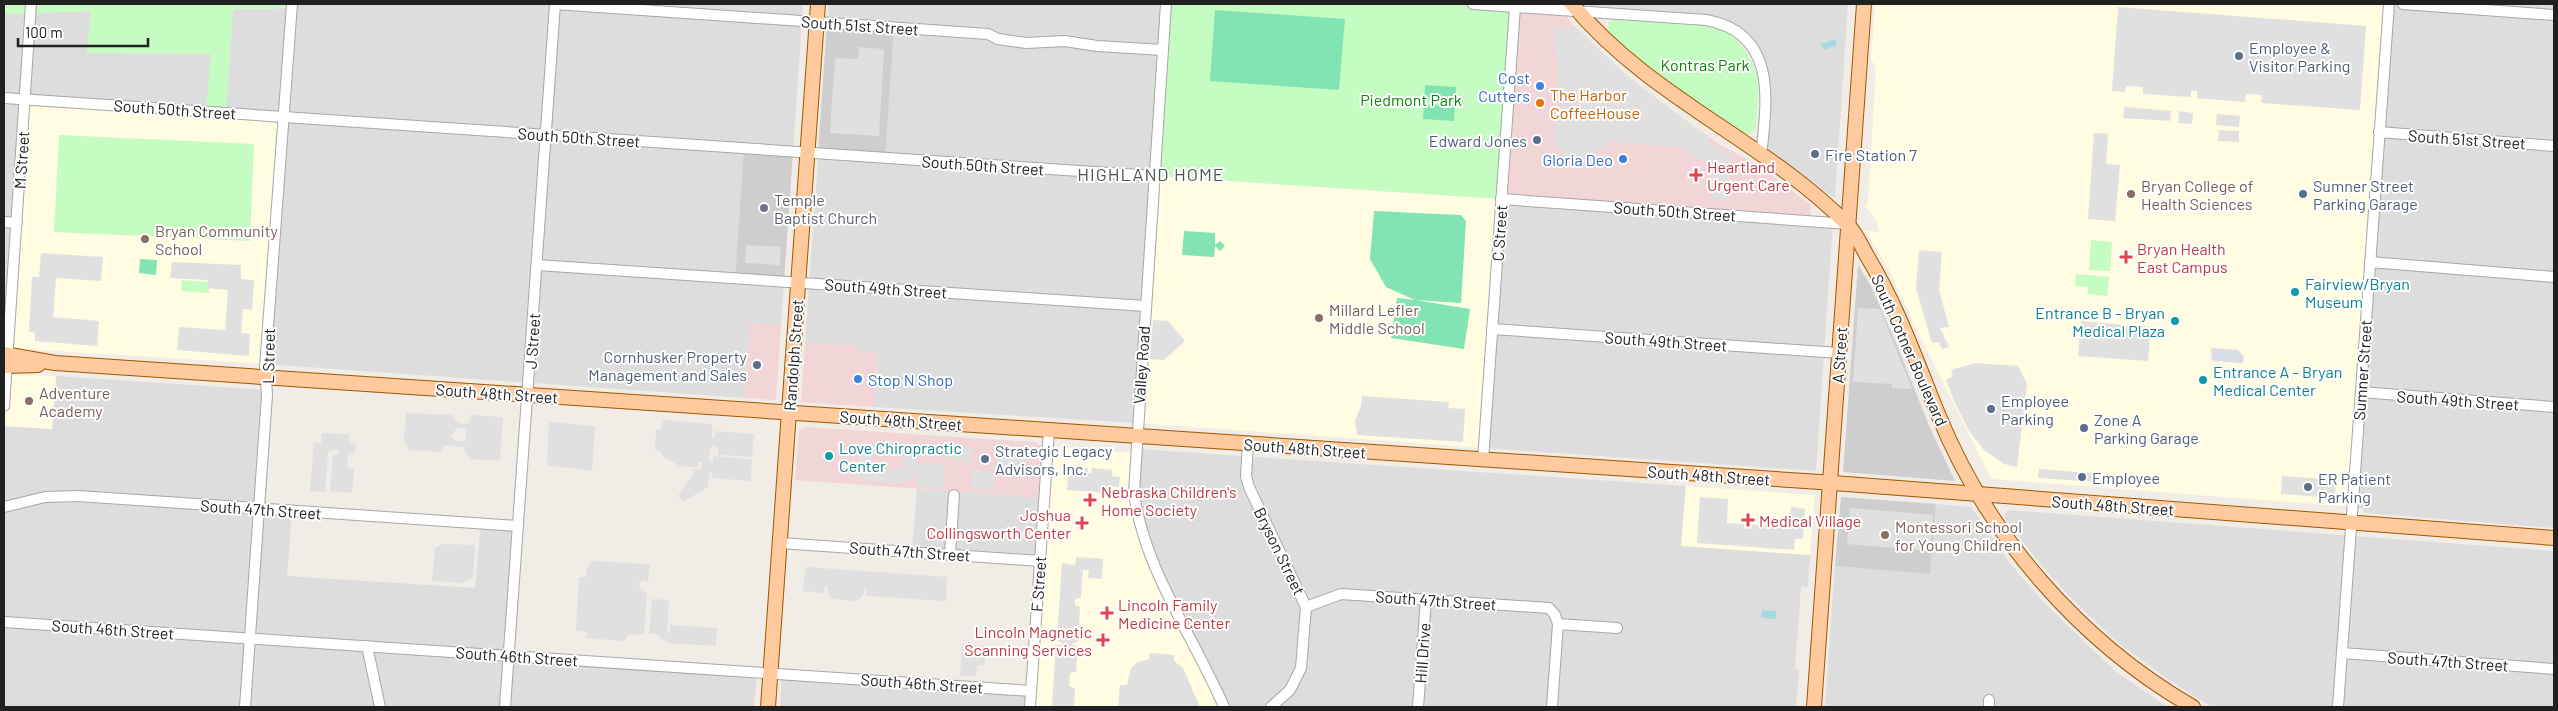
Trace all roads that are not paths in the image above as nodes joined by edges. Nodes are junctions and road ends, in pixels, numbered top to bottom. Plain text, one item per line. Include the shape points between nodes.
1 (31, 4) edge
2 (292, 4) edge
3 (555, 4) edge
4 (818, 4) edge
5 (1166, 4) edge
6 (1473, 4) edge
7 (1864, 4) edge
8 (2389, 4) edge
9 (2402, 4) edge
10 (1515, 7) junction
11 (1575, 7) edge
12 (2554, 15) edge
13 (816, 22) junction
14 (1163, 50) junction
15 (4, 98) edge
16 (25, 99) junction
17 (283, 117) junction
18 (2380, 132) junction
19 (546, 134) junction
20 (2554, 146) edge
21 (807, 152) junction
22 (1761, 156) junction
23 (1154, 176) junction
24 (1501, 199) junction
25 (4, 222) edge
26 (16, 223) junction
27 (1848, 224) junction
28 (2370, 262) junction
29 (537, 265) junction
30 (2554, 276) edge
31 (798, 282) junction
32 (1145, 306) junction
33 (1492, 329) junction
34 (1839, 353) junction
35 (5, 360) edge
36 (266, 377) junction
37 (2361, 392) junction
38 (528, 395) junction
39 (4, 406) edge
40 (2554, 407) edge
41 (789, 413) junction
42 (1049, 430) junction
43 (1136, 436) junction
44 (1248, 444) junction
45 (1483, 460) junction
46 (1830, 483) junction
47 (954, 494) dead end
48 (1978, 494) junction
49 (4, 506) edge
50 (259, 509) junction
51 (2352, 523) junction
52 (518, 526) junction
53 (2554, 538) edge
54 (780, 542) junction
55 (950, 554) junction
56 (1040, 561) junction
57 (1426, 599) junction
58 (1306, 607) junction
59 (4, 622) edge
60 (1558, 624) junction
61 (1617, 628) dead end
62 (250, 638) junction
63 (367, 646) junction
64 (2342, 653) junction
65 (509, 656) junction
66 (2554, 669) edge
67 (770, 673) junction
68 (1031, 691) junction
69 (244, 707) edge
70 (380, 707) edge
71 (505, 707) edge
72 (768, 707) edge
73 (1030, 707) edge
74 (1224, 707) edge
75 (1271, 707) edge
76 (1418, 707) edge
77 (1552, 707) edge
78 (1814, 707) edge
79 (2193, 707) edge
80 (2338, 707) edge

1 - 16 street, M Street
2 - 17 street, L Street
3 - 13 street, South 51st Street
3 - 19 street, J Street
4 - 13 main road, Randolph Street
5 - 14 street, Valley Road
6 - 10 street
7 - 27 main road, A Street
8 - 18 street, Sumner Street
9 - 12 street
10 - 11 street
10 - 24 street, C Street
11 - 22 main road, South Cotner Boulevard via 1640,70
11 - 22 street via 1706,20 1741,36 1760,60 1766,80
13 - 14 street, South 51st Street via 988,34 998,39 1026,43 1065,41
13 - 21 main road, Randolph Street
14 - 23 street, Valley Road
15 - 16 street, South 50th Street
16 - 17 street, South 50th Street
16 - 26 street, M Street
17 - 19 street, South 50th Street
17 - 36 street, L Street
18 - 20 street, South 51st Street
18 - 28 street, Sumner Street
19 - 21 street, South 50th Street
19 - 29 street, J Street
21 - 23 street, South 50th Street
21 - 31 main road, Randolph Street
22 - 27 main road, South Cotner Boulevard via 1804,186
23 - 32 street, Valley Road
24 - 27 street, South 50th Street
24 - 33 street, C Street
25 - 26 street
26 - 35 street, M Street
27 - 34 main road, A Street
27 - 48 main road, South Cotner Boulevard via 1884,285 1944,428
28 - 30 street
28 - 37 street, Sumner Street
29 - 31 street, South 49th Street
29 - 38 street, J Street
31 - 32 street, South 49th Street
31 - 41 main road, Randolph Street
32 - 43 street, Valley Road
33 - 34 street, South 49th Street
33 - 45 street, C Street
34 - 46 main road, A Street
35 - 36 main road, South 48th Street
35 - 39 street, M Street
36 - 38 main road, South 48th Street
36 - 50 street, L Street via 268,395
37 - 40 street, South 49th Street
37 - 51 street, Sumner Street
38 - 41 main road, South 48th Street
38 - 52 street, J Street
41 - 42 main road, South 48th Street
41 - 54 main road, Randolph Street
42 - 43 main road, South 48th Street
42 - 56 street, F Street
43 - 44 main road, South 48th Street
43 - 74 street, Valley Road via 1134,492 1142,534
44 - 45 main road, South 48th Street
44 - 58 street, Bryson Street via 1246,476 1249,486
45 - 46 main road, South 48th Street
46 - 48 main road, South 48th Street
46 - 78 main road, A Street
47 - 55 street
48 - 51 main road, South 48th Street
48 - 79 main road, South Cotner Boulevard via 2018,553 2074,616 2120,657
49 - 50 street, South 47th Street via 70,496
50 - 52 street, South 47th Street
50 - 62 street, L Street
51 - 53 main road, South 48th Street
51 - 64 street, Sumner Street
52 - 65 street, J Street
54 - 55 street, South 47th Street
54 - 67 main road, Randolph Street
55 - 56 street, South 47th Street
56 - 68 street, F Street
57 - 58 street, South 47th Street via 1341,594
57 - 60 street, South 47th Street via 1545,607 1553,611
57 - 76 street, Hill Drive
58 - 75 street, Bryson Street via 1304,654 1299,674 1290,690
59 - 62 street, South 46th Street
60 - 61 street
60 - 77 street
62 - 63 street, South 46th Street
62 - 69 street, L Street
63 - 65 street, South 46th Street
63 - 70 street
64 - 66 street, South 47th Street
64 - 80 street, Sumner Street
65 - 67 street, South 46th Street
65 - 71 street, J Street
67 - 68 street, South 46th Street
67 - 72 main road, Randolph Street
68 - 73 street, F Street

